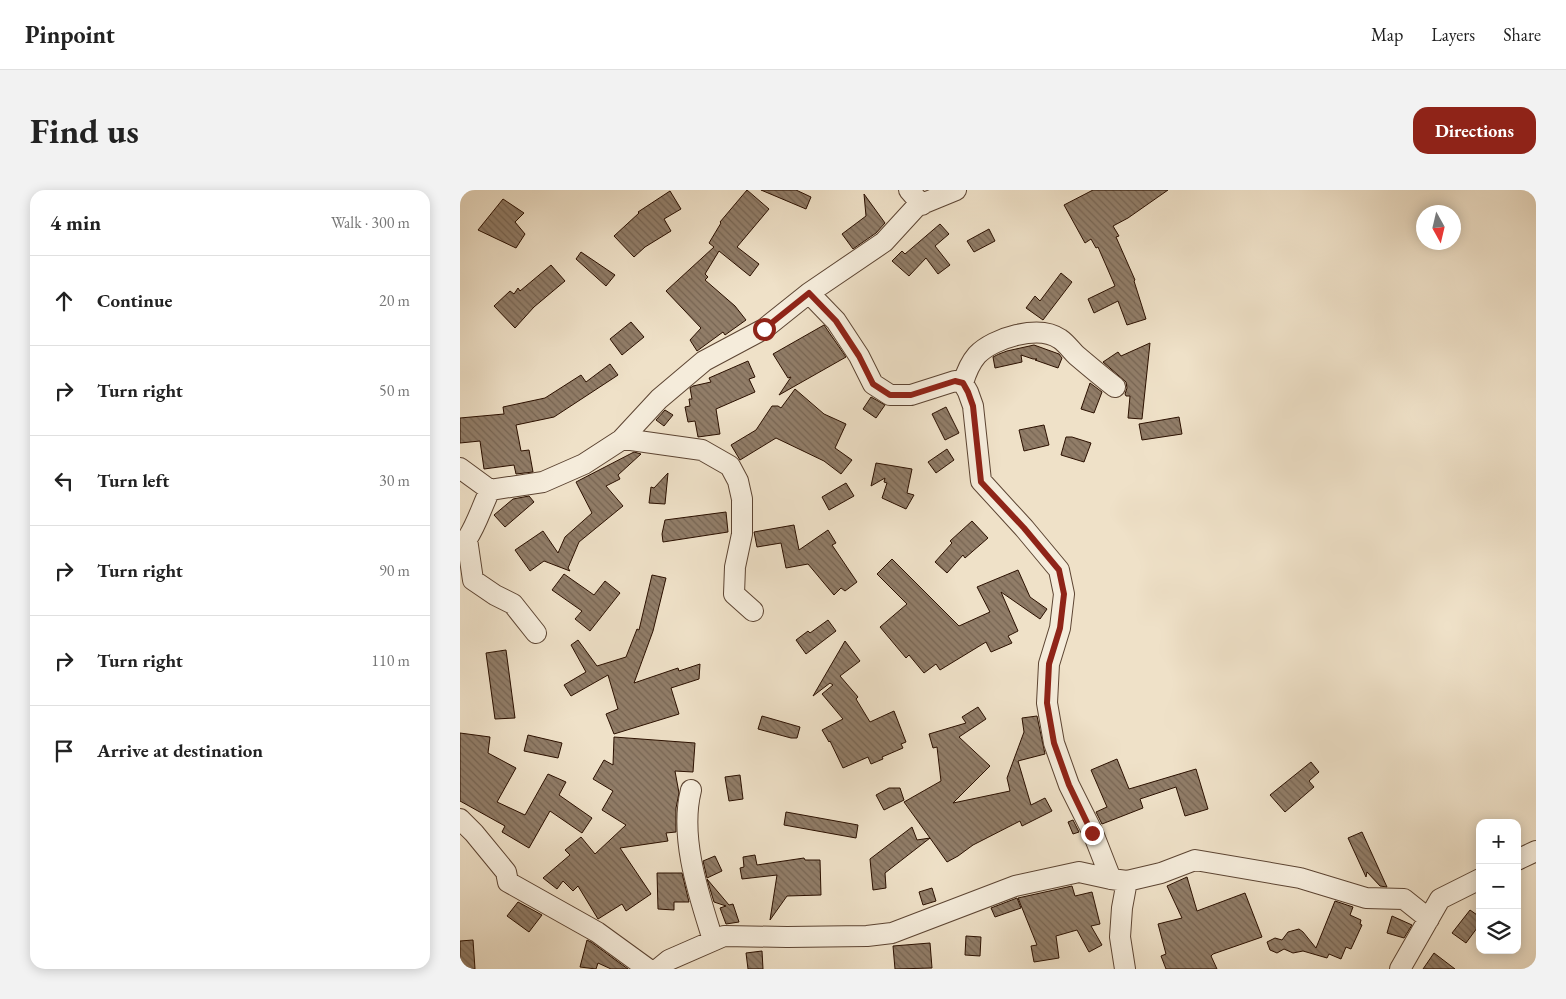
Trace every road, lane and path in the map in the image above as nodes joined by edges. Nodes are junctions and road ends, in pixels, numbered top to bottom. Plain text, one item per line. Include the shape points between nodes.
1 (956, 190) edge
2 (916, 197) edge
3 (809, 293) junction
4 (963, 383) junction
5 (1115, 387) dead end
6 (621, 440) junction
7 (460, 468) edge
8 (490, 490) junction
9 (753, 611) dead end
10 (536, 633) dead end
11 (691, 790) dead end
12 (460, 819) edge
13 (1536, 851) edge
14 (1521, 858) edge
15 (1119, 880) junction
16 (1476, 881) edge
17 (1429, 918) junction
18 (713, 940) junction
19 (648, 969) edge
20 (658, 969) edge
21 (1125, 969) edge
22 (1400, 969) edge

1 - 2 street
2 - 3 street via 917,206 884,242
3 - 4 street via 836,321 873,384 890,395 911,395 955,381
3 - 6 street via 764,329 704,361 659,399
4 - 5 street via 977,355 998,340 1042,333 1058,338
4 - 15 street via 973,406 981,482 1059,570 1064,594 1060,628 1049,664 1047,703 1052,735 1069,785
6 - 8 street via 584,464 543,482
6 - 9 street via 702,450 730,466 742,499 742,534 735,567 734,594
7 - 8 street
8 - 10 street via 467,539 473,580 513,604
11 - 18 street via 688,804 690,854
12 - 19 street via 506,872 508,882 596,932
13 - 14 street
15 - 17 street via 1161,873 1195,860 1300,878 1366,898 1404,899
15 - 18 street via 1079,872 1015,886 892,933 867,936 724,936
15 - 21 street via 1122,908 1120,937
16 - 17 street via 1440,899
17 - 22 street
18 - 20 street via 669,960

